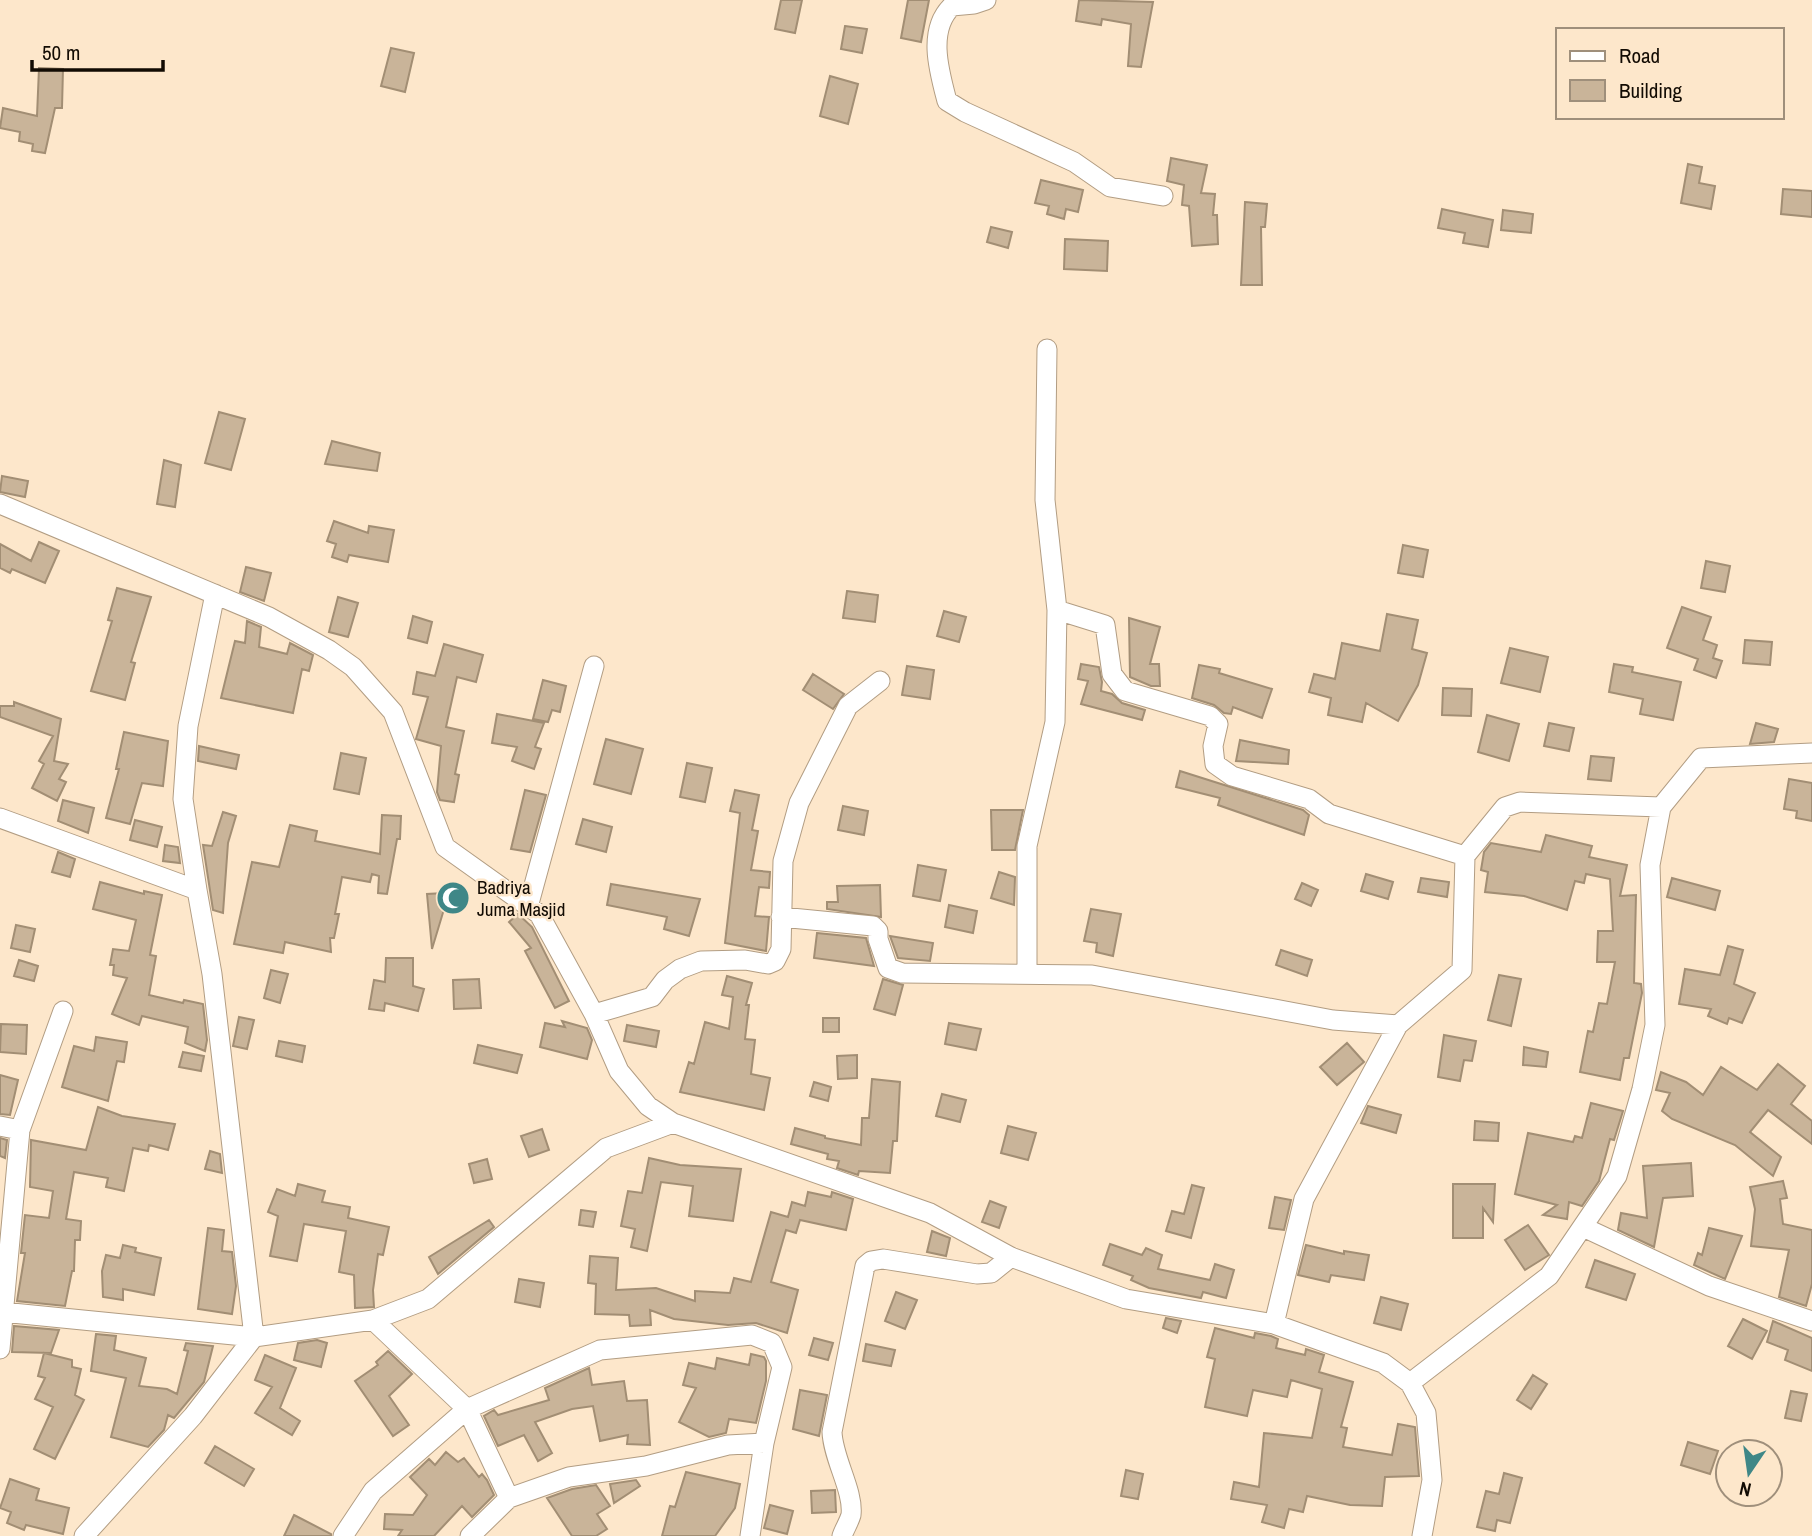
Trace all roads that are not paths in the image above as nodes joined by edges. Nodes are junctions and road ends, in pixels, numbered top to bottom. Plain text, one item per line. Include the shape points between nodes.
1 (986, 0) edge
2 (949, 4) edge
3 (1163, 196) dead end
4 (1047, 349) dead end
5 (0, 504) edge
6 (215, 594) junction
7 (1057, 610) junction
8 (594, 666) dead end
9 (880, 681) dead end
10 (1812, 754) edge
11 (1661, 807) junction
12 (0, 818) edge
13 (1465, 856) junction
14 (197, 890) junction
15 (528, 906) junction
16 (781, 917) junction
17 (1027, 973) junction
18 (63, 1011) dead end
19 (594, 1014) junction
20 (1398, 1025) junction
21 (673, 1123) junction
22 (0, 1126) edge
23 (20, 1130) junction
24 (1583, 1227) junction
25 (5, 1237) edge
26 (1011, 1257) junction
27 (2, 1312) junction
28 (373, 1320) junction
29 (1812, 1321) edge
30 (1274, 1324) junction
31 (254, 1338) junction
32 (0, 1349) edge
33 (1410, 1383) junction
34 (467, 1409) junction
35 (764, 1443) junction
36 (509, 1498) junction
37 (84, 1536) edge
38 (343, 1536) edge
39 (470, 1536) edge
40 (750, 1536) edge
41 (842, 1536) edge
42 (1422, 1536) edge

1 - 2 street
2 - 3 street via 941,16 937,42 947,101 1074,162 1110,187
4 - 7 street via 1045,500
5 - 6 street
6 - 14 street via 188,726 183,799
6 - 15 street via 269,617 353,667 393,712 444,847
7 - 13 street via 1105,625 1112,674 1125,691 1210,716 1218,724 1215,764 1232,776 1309,799 1329,814
7 - 17 street via 1055,722 1027,846
8 - 15 street
9 - 16 street via 848,706 799,803 783,861
10 - 11 street via 1701,758
11 - 13 street via 1520,802 1505,807
11 - 24 street via 1650,865 1655,1025 1617,1176
12 - 14 street
13 - 20 street via 1462,970
14 - 31 street via 212,974
15 - 19 street via 539,914
16 - 17 street via 873,926 888,968 902,973
16 - 19 street via 775,961 701,961 665,979 652,997
17 - 20 street via 1092,975 1333,1020
18 - 23 street
19 - 21 street via 619,1071 649,1106
20 - 30 street via 1304,1199
21 - 26 street via 930,1213
21 - 28 street via 606,1148 428,1299
22 - 23 street
23 - 25 street
24 - 29 street via 1709,1286
24 - 33 street via 1549,1276
25 - 27 street
26 - 30 street via 1126,1299
26 - 41 street via 991,1273 976,1274 883,1259 865,1266 831,1432 851,1515
27 - 31 street
27 - 32 street
28 - 31 street
28 - 34 street
30 - 33 street via 1383,1363
31 - 37 street via 193,1416
33 - 42 street via 1426,1413 1432,1480
34 - 35 street via 600,1350 752,1335 772,1343 782,1367
34 - 36 street
34 - 38 street via 373,1491
35 - 36 street via 728,1445 646,1466 569,1478
35 - 40 street
36 - 39 street

